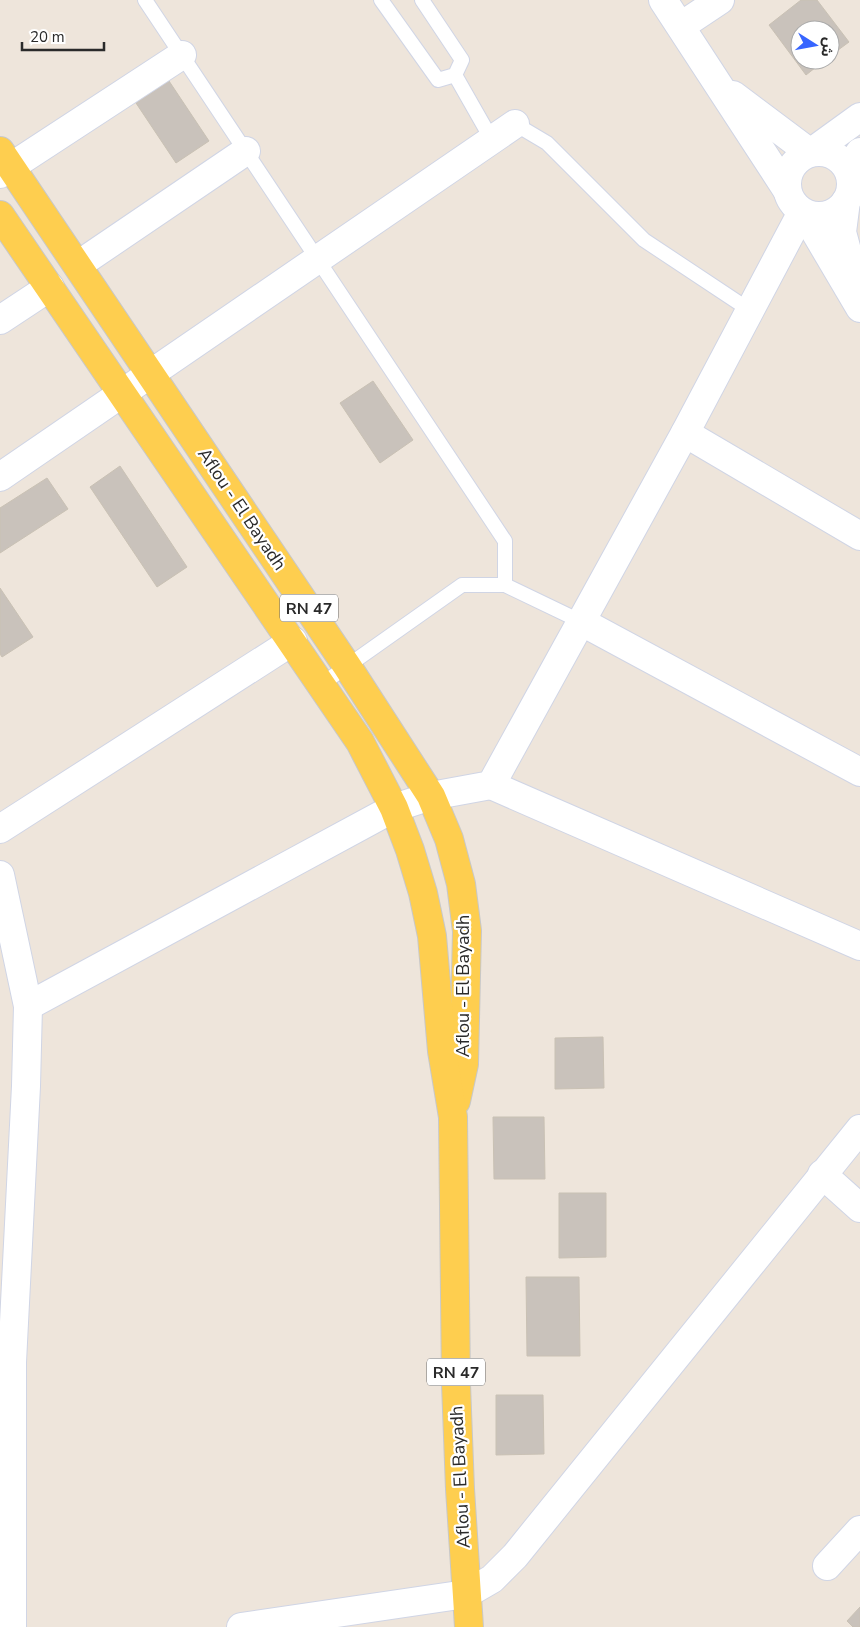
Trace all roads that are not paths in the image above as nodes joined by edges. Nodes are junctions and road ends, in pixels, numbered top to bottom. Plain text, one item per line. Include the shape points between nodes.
1 (145, 0) edge
2 (381, 0) edge
3 (422, 0) edge
4 (663, 0) edge
5 (720, 0) edge
6 (681, 26) junction
7 (182, 55) junction
8 (455, 75) junction
9 (711, 76) junction
10 (860, 117) edge
11 (515, 124) joint
12 (492, 140) junction
13 (246, 151) junction
14 (811, 152) junction
15 (4, 164) edge
16 (854, 167) edge
17 (851, 199) edge
18 (798, 205) junction
19 (0, 215) edge
20 (318, 258) junction
21 (78, 265) junction
22 (50, 287) junction
23 (860, 298) edge
24 (860, 308) edge
25 (751, 311) junction
26 (0, 320) edge
27 (150, 372) junction
28 (121, 392) junction
29 (686, 434) junction
30 (0, 477) edge
31 (860, 536) edge
32 (505, 585) junction
33 (582, 622) junction
34 (293, 641) junction
35 (347, 666) junction
36 (322, 684) junction
37 (860, 772) edge
38 (491, 785) junction
39 (431, 796) junction
40 (394, 808) junction
41 (0, 829) edge
42 (0, 875) edge
43 (860, 946) edge
44 (28, 1006) junction
45 (453, 1117) junction
46 (860, 1130) edge
47 (822, 1174) junction
48 (860, 1208) edge
49 (860, 1530) edge
50 (827, 1566) dead end
51 (466, 1594) junction
52 (12, 1627) edge
53 (241, 1627) edge
54 (469, 1627) edge

1 - 7 lane
2 - 8 lane via 438,80
3 - 8 lane via 462,60
4 - 6 street
5 - 6 street
6 - 9 street
7 - 13 lane
7 - 15 street
8 - 12 lane
9 - 14 street
9 - 18 street
10 - 14 street
11 - 12 street
11 - 25 lane via 547,143 644,240
12 - 20 street
13 - 20 lane
13 - 21 street
14 - 16 street via 830,153
14 - 18 street via 794,163 789,172
15 - 21 main road, Aflou - El Bayadh / RN 47
16 - 17 street
17 - 18 street via 832,214 822,216
17 - 23 street via 842,232 843,243
18 - 24 street
18 - 25 street
19 - 22 main road, Aflou - El Bayadh / RN 47
20 - 27 street
20 - 32 lane via 505,541
21 - 27 main road, Aflou - El Bayadh / RN 47
22 - 26 street
22 - 28 main road, Aflou - El Bayadh / RN 47
25 - 29 street
27 - 28 street
27 - 35 main road, Aflou - El Bayadh / RN 47
28 - 30 street
28 - 34 main road, Aflou - El Bayadh / RN 47
29 - 31 street
29 - 33 street
32 - 33 lane
32 - 35 lane via 462,585
33 - 37 street
33 - 38 street
34 - 36 main road, Aflou - El Bayadh / RN 47
34 - 41 street
35 - 36 lane
35 - 39 main road, Aflou - El Bayadh / RN 47
36 - 40 main road, Aflou - El Bayadh / RN 47 via 360,742
38 - 39 street
38 - 43 street
39 - 40 street
39 - 45 main road, Aflou - El Bayadh / RN 47 via 461,884 467,930 464,1064
40 - 44 street
40 - 45 main road, Aflou - El Bayadh / RN 47 via 423,892 432,936 442,1051
42 - 44 street
44 - 52 street via 12,1362
45 - 51 main road, Aflou - El Bayadh / RN 47 via 456,1384
46 - 47 street
47 - 48 street
47 - 51 street via 515,1556 492,1579
49 - 50 street
51 - 53 street
51 - 54 main road, Aflou - El Bayadh / RN 47

